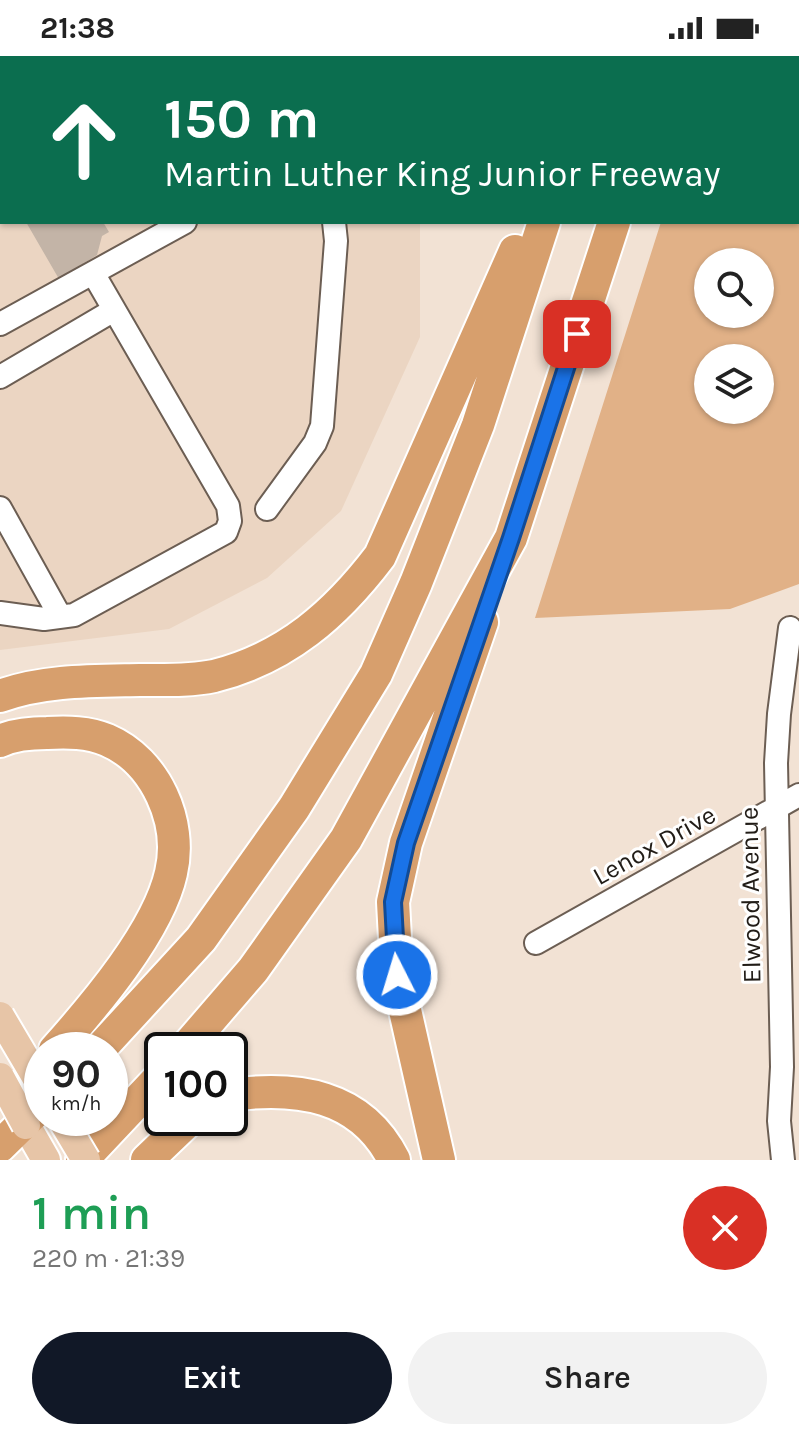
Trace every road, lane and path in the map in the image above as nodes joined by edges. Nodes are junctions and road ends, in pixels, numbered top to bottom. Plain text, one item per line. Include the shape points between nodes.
1 (181, 224) edge
2 (334, 224) edge
3 (526, 224) edge
4 (543, 224) edge
5 (613, 224) edge
6 (93, 273) junction
7 (114, 310) junction
8 (0, 324) edge
9 (0, 377) edge
10 (0, 508) edge
11 (267, 509) dead end
12 (511, 538) junction
13 (0, 613) edge
14 (60, 616) junction
15 (790, 628) dead end
16 (0, 696) edge
17 (0, 741) edge
18 (799, 795) edge
19 (776, 808) junction
20 (536, 943) dead end
21 (0, 1016) edge
22 (70, 1032) edge
23 (116, 1032) edge
24 (200, 1032) edge
25 (24, 1057) edge
26 (0, 1077) edge
27 (24, 1082) edge
28 (248, 1093) edge
29 (144, 1095) edge
30 (0, 1105) edge
31 (24, 1123) edge
32 (71, 1136) edge
33 (172, 1136) edge
34 (0, 1146) edge
35 (46, 1160) edge
36 (84, 1160) edge
37 (147, 1160) edge
38 (394, 1160) edge
39 (439, 1160) edge
40 (783, 1160) edge

1 - 6 street
2 - 11 street via 322,426
3 - 16 highway via 380,556 352,592 310,631 258,661 212,676 91,681 22,688
4 - 23 highway via 478,425 376,674 294,808 201,939
5 - 12 highway
6 - 7 street
6 - 8 street
7 - 9 street
7 - 14 street via 228,506 230,521 226,532 94,606
10 - 14 street
12 - 24 highway via 346,839 253,970
12 - 39 highway via 406,843 393,902 397,975
13 - 14 street
15 - 19 street, Elwood Avenue via 779,714
17 - 22 highway via 75,731 108,741 137,760 168,808 172,872 161,901 113,981
18 - 19 street, Lenox Drive
19 - 20 street, Lenox Drive
19 - 40 street, Elwood Avenue
21 - 25 main road, bridge
26 - 35 main road, bridge
27 - 30 highway
28 - 38 highway via 304,1093 340,1104 370,1126
29 - 36 highway
31 - 34 highway
32 - 36 main road, bridge
33 - 37 highway

